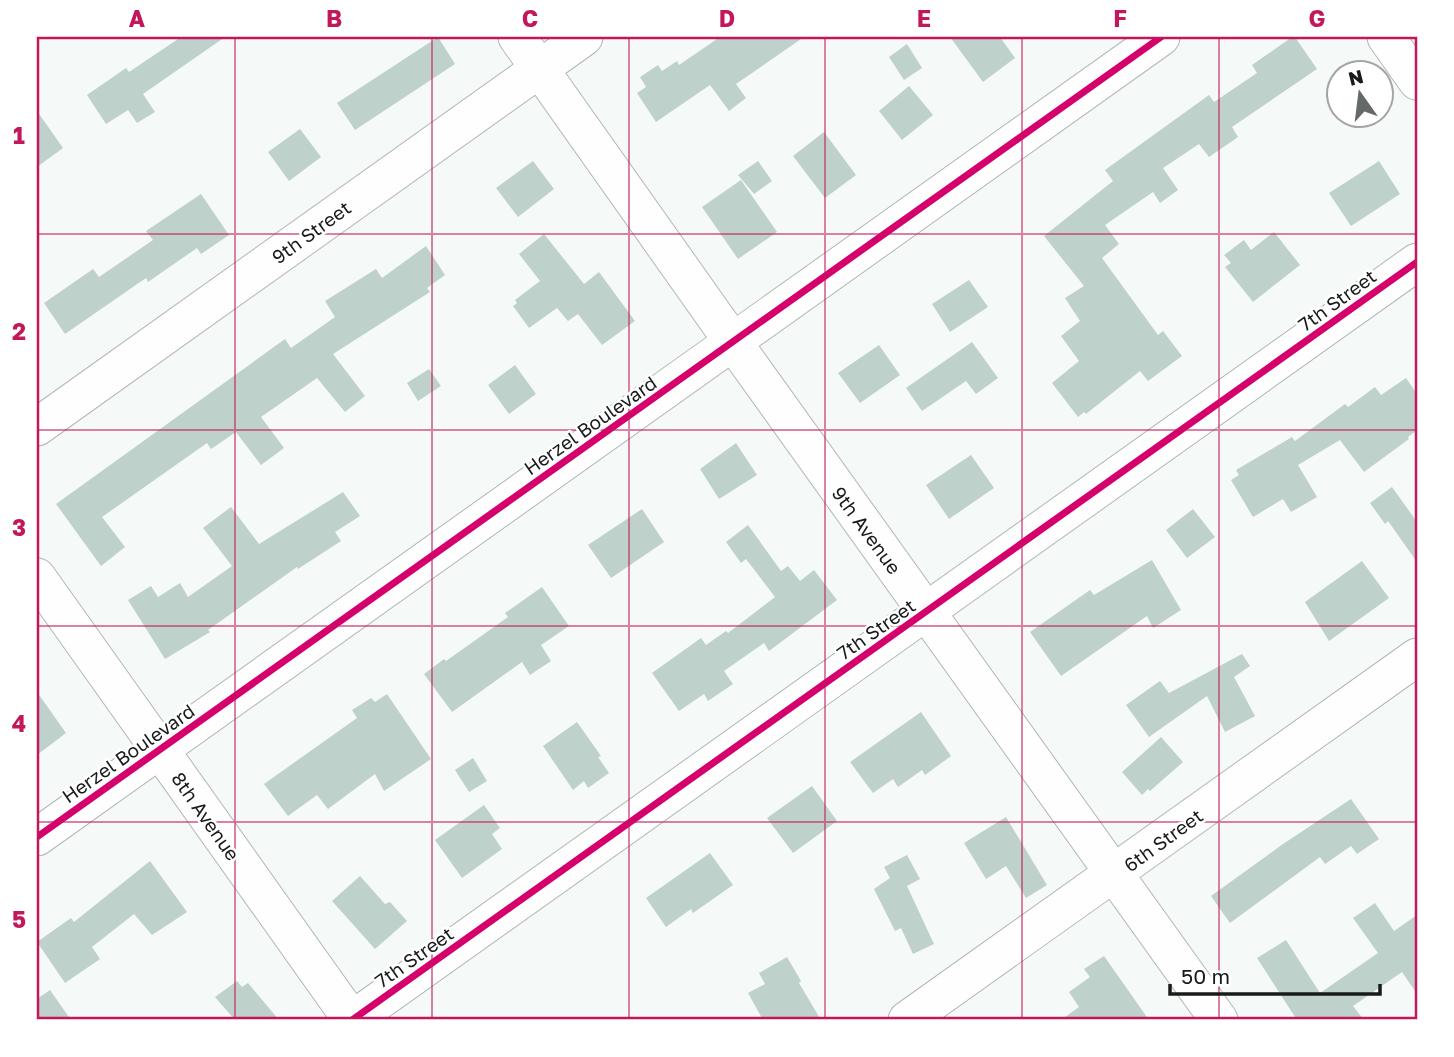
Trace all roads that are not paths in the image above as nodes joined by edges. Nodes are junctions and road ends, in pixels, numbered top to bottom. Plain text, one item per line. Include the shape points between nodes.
1 (517, 37) edge
2 (584, 37) edge
3 (1161, 37) edge
4 (1386, 37) edge
5 (540, 69) junction
6 (1417, 81) edge
7 (1417, 262) edge
8 (733, 342) junction
9 (37, 428) edge
10 (37, 577) edge
11 (926, 613) junction
12 (1417, 657) edge
13 (159, 750) junction
14 (37, 837) edge
15 (1114, 875) junction
16 (352, 1020) edge
17 (907, 1020) edge
18 (1219, 1020) edge

1 - 5 street, 9th Avenue
2 - 5 street, 9th Street
3 - 8 street, Herzel Boulevard
4 - 6 street
5 - 8 street, 9th Avenue
5 - 9 street, 9th Street
7 - 11 street, 7th Street
8 - 11 street, 9th Avenue
8 - 13 street, Herzel Boulevard
10 - 13 street, 8th Avenue
11 - 15 street, 9th Avenue
11 - 16 street, 7th Street
12 - 15 street, 6th Street
13 - 14 street, Herzel Boulevard
13 - 16 street, 8th Avenue
15 - 17 street, 6th Street
15 - 18 street, 9th Avenue

